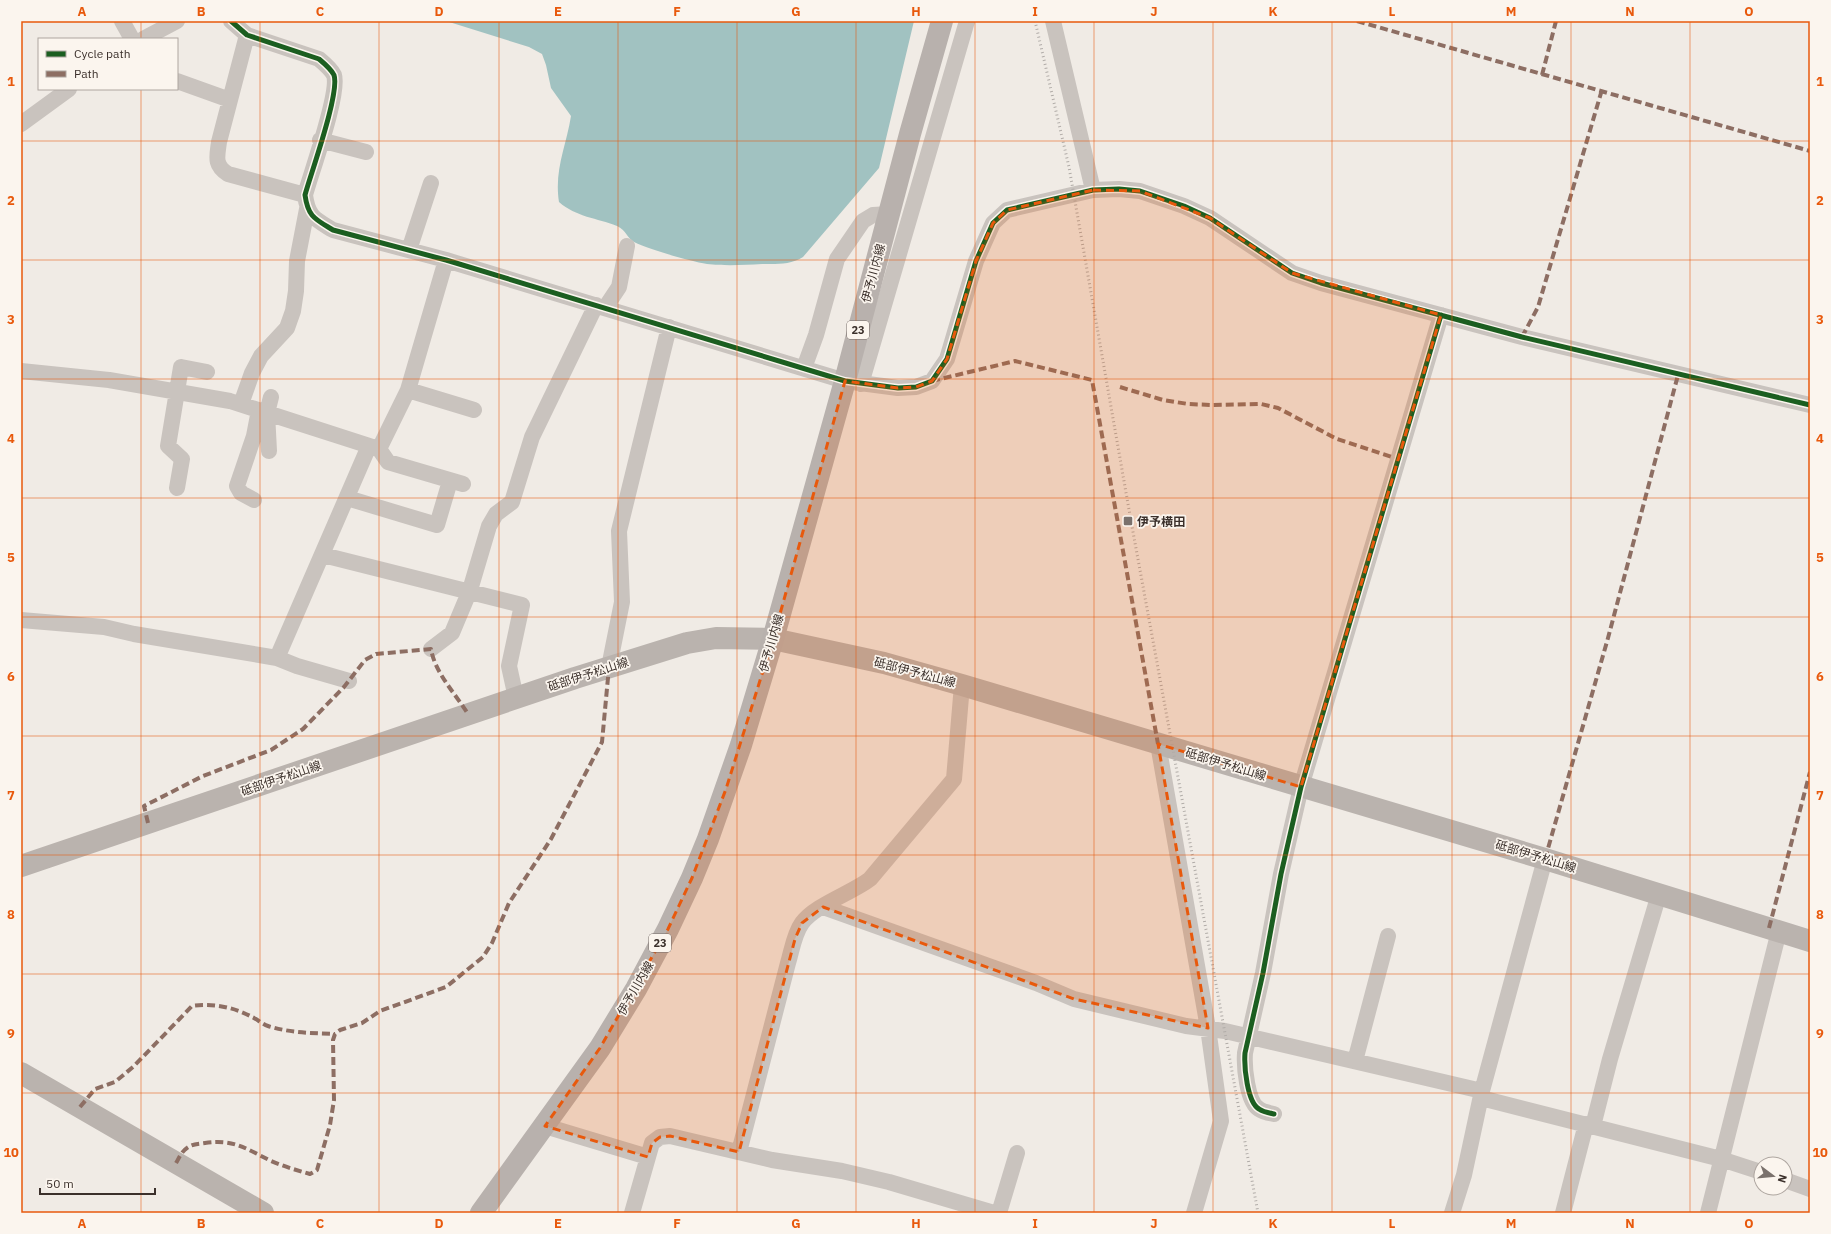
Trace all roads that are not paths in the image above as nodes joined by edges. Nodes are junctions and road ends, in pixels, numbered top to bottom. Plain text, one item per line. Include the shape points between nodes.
1 (122, 21) edge
2 (177, 21) edge
3 (231, 21) edge
4 (942, 21) edge
5 (966, 21) edge
6 (1053, 21) edge
7 (247, 35) junction
8 (131, 38) edge
9 (145, 38) edge
10 (178, 81) edge
11 (68, 90) edge
12 (230, 100) junction
13 (21, 124) edge
14 (320, 140) junction
15 (366, 152) dead end
16 (430, 183) dead end
17 (1093, 190) junction
18 (306, 202) junction
19 (889, 214) junction
20 (627, 246) dead end
21 (409, 250) junction
22 (446, 260) junction
23 (600, 307) junction
24 (1441, 315) junction
25 (669, 327) junction
26 (804, 368) junction
27 (21, 371) edge
28 (207, 372) dead end
29 (853, 383) junction
30 (408, 390) junction
31 (177, 392) junction
32 (271, 397) dead end
33 (241, 404) junction
34 (1810, 405) edge
35 (474, 410) dead end
36 (263, 412) junction
37 (374, 447) junction
38 (269, 451) dead end
39 (177, 488) dead end
40 (347, 498) junction
41 (254, 500) dead end
42 (323, 555) junction
43 (470, 590) junction
44 (21, 620) edge
45 (773, 639) junction
46 (431, 649) dead end
47 (276, 658) junction
48 (609, 667) junction
49 (349, 681) dead end
50 (962, 685) junction
51 (516, 698) junction
52 (1158, 744) junction
53 (1301, 786) junction
54 (1545, 859) junction
55 (21, 866) edge
56 (1659, 894) junction
57 (823, 907) junction
58 (1779, 931) junction
59 (1388, 936) dead end
60 (1810, 941) edge
61 (1208, 1028) junction
62 (1250, 1037) junction
63 (1356, 1061) junction
64 (21, 1073) edge
65 (1482, 1094) junction
66 (1274, 1114) dead end
67 (1589, 1125) junction
68 (545, 1126) junction
69 (739, 1152) junction
70 (1016, 1154) dead end
71 (648, 1157) junction
72 (1721, 1159) junction
73 (1753, 1169) edge
74 (1793, 1183) edge
75 (1810, 1189) edge
76 (264, 1213) edge
77 (481, 1213) edge
78 (632, 1213) edge
79 (994, 1213) edge
80 (999, 1213) edge
81 (1194, 1213) edge
82 (1452, 1213) edge
83 (1563, 1213) edge
84 (1708, 1213) edge

1 - 8 street
2 - 9 street
3 - 7 street
4 - 19 main road, 伊予川内線 / 23
5 - 29 street
6 - 17 street
7 - 12 street
7 - 14 street via 319,59 328,67 334,76 335,87
10 - 12 street
11 - 13 street
12 - 18 street via 219,142 217,159 220,169
14 - 15 street
14 - 18 street
16 - 21 street
17 - 24 street via 1119,189 1159,196 1210,218 1292,272
17 - 29 street via 1007,210 993,223 976,261 947,359 932,380 916,387 898,388
18 - 21 street via 312,217 333,230
18 - 33 street via 293,311 287,328 261,356
19 - 26 street via 873,215 863,222 837,258 816,335
19 - 29 main road, 伊予川内線 / 23
20 - 23 street via 619,287
21 - 22 street
22 - 23 street
22 - 30 street
23 - 25 street
23 - 43 street via 532,437 512,502 496,514 489,526
24 - 34 street via 1522,337
24 - 53 street
25 - 26 street
25 - 48 street via 619,531 622,602
26 - 29 street
27 - 31 street via 109,380
28 - 31 street via 181,367
29 - 45 main road, 伊予川内線 / 23
30 - 35 street
30 - 37 street
31 - 33 street
31 - 39 street via 168,446 182,459
32 - 36 street
33 - 36 street
36 - 37 street
36 - 38 street
36 - 41 street via 237,486 241,493
37 - 40 street
37 - 40 street via 388,462 456,483 437,525
40 - 42 street
42 - 43 street
42 - 47 street
43 - 46 street via 452,632
43 - 51 street via 522,604 509,666
44 - 47 street via 104,627
45 - 48 main road, 砥部伊予松山線 via 716,638 687,643
45 - 50 main road, 砥部伊予松山線 via 884,663
45 - 68 main road, 伊予川内線 / 23 via 741,745 692,878 636,989 600,1048
47 - 49 street
48 - 51 main road, 砥部伊予松山線
50 - 52 main road, 砥部伊予松山線
50 - 57 street via 954,779 870,879 859,888
51 - 55 main road, 砥部伊予松山線
52 - 53 main road, 砥部伊予松山線
52 - 61 street
53 - 54 main road, 砥部伊予松山線
53 - 62 street via 1281,874
54 - 56 main road, 砥部伊予松山線
54 - 65 street
56 - 58 main road, 砥部伊予松山線
56 - 67 street
57 - 61 street via 1074,999 1186,1026
57 - 69 street via 802,923 795,939
58 - 60 main road, 砥部伊予松山線
58 - 72 street
59 - 63 street
61 - 62 street
61 - 81 street via 1221,1121
62 - 63 street
62 - 66 street via 1244,1066 1251,1099 1258,1109
63 - 65 street
64 - 76 main road
65 - 67 street
65 - 82 street via 1464,1175
67 - 72 street
67 - 83 street
68 - 71 street
68 - 77 main road, 伊予川内線 / 23
69 - 71 street via 670,1136 660,1137 652,1143
69 - 79 street via 889,1182
70 - 80 street
71 - 78 street
72 - 73 street
72 - 84 street
74 - 75 street

